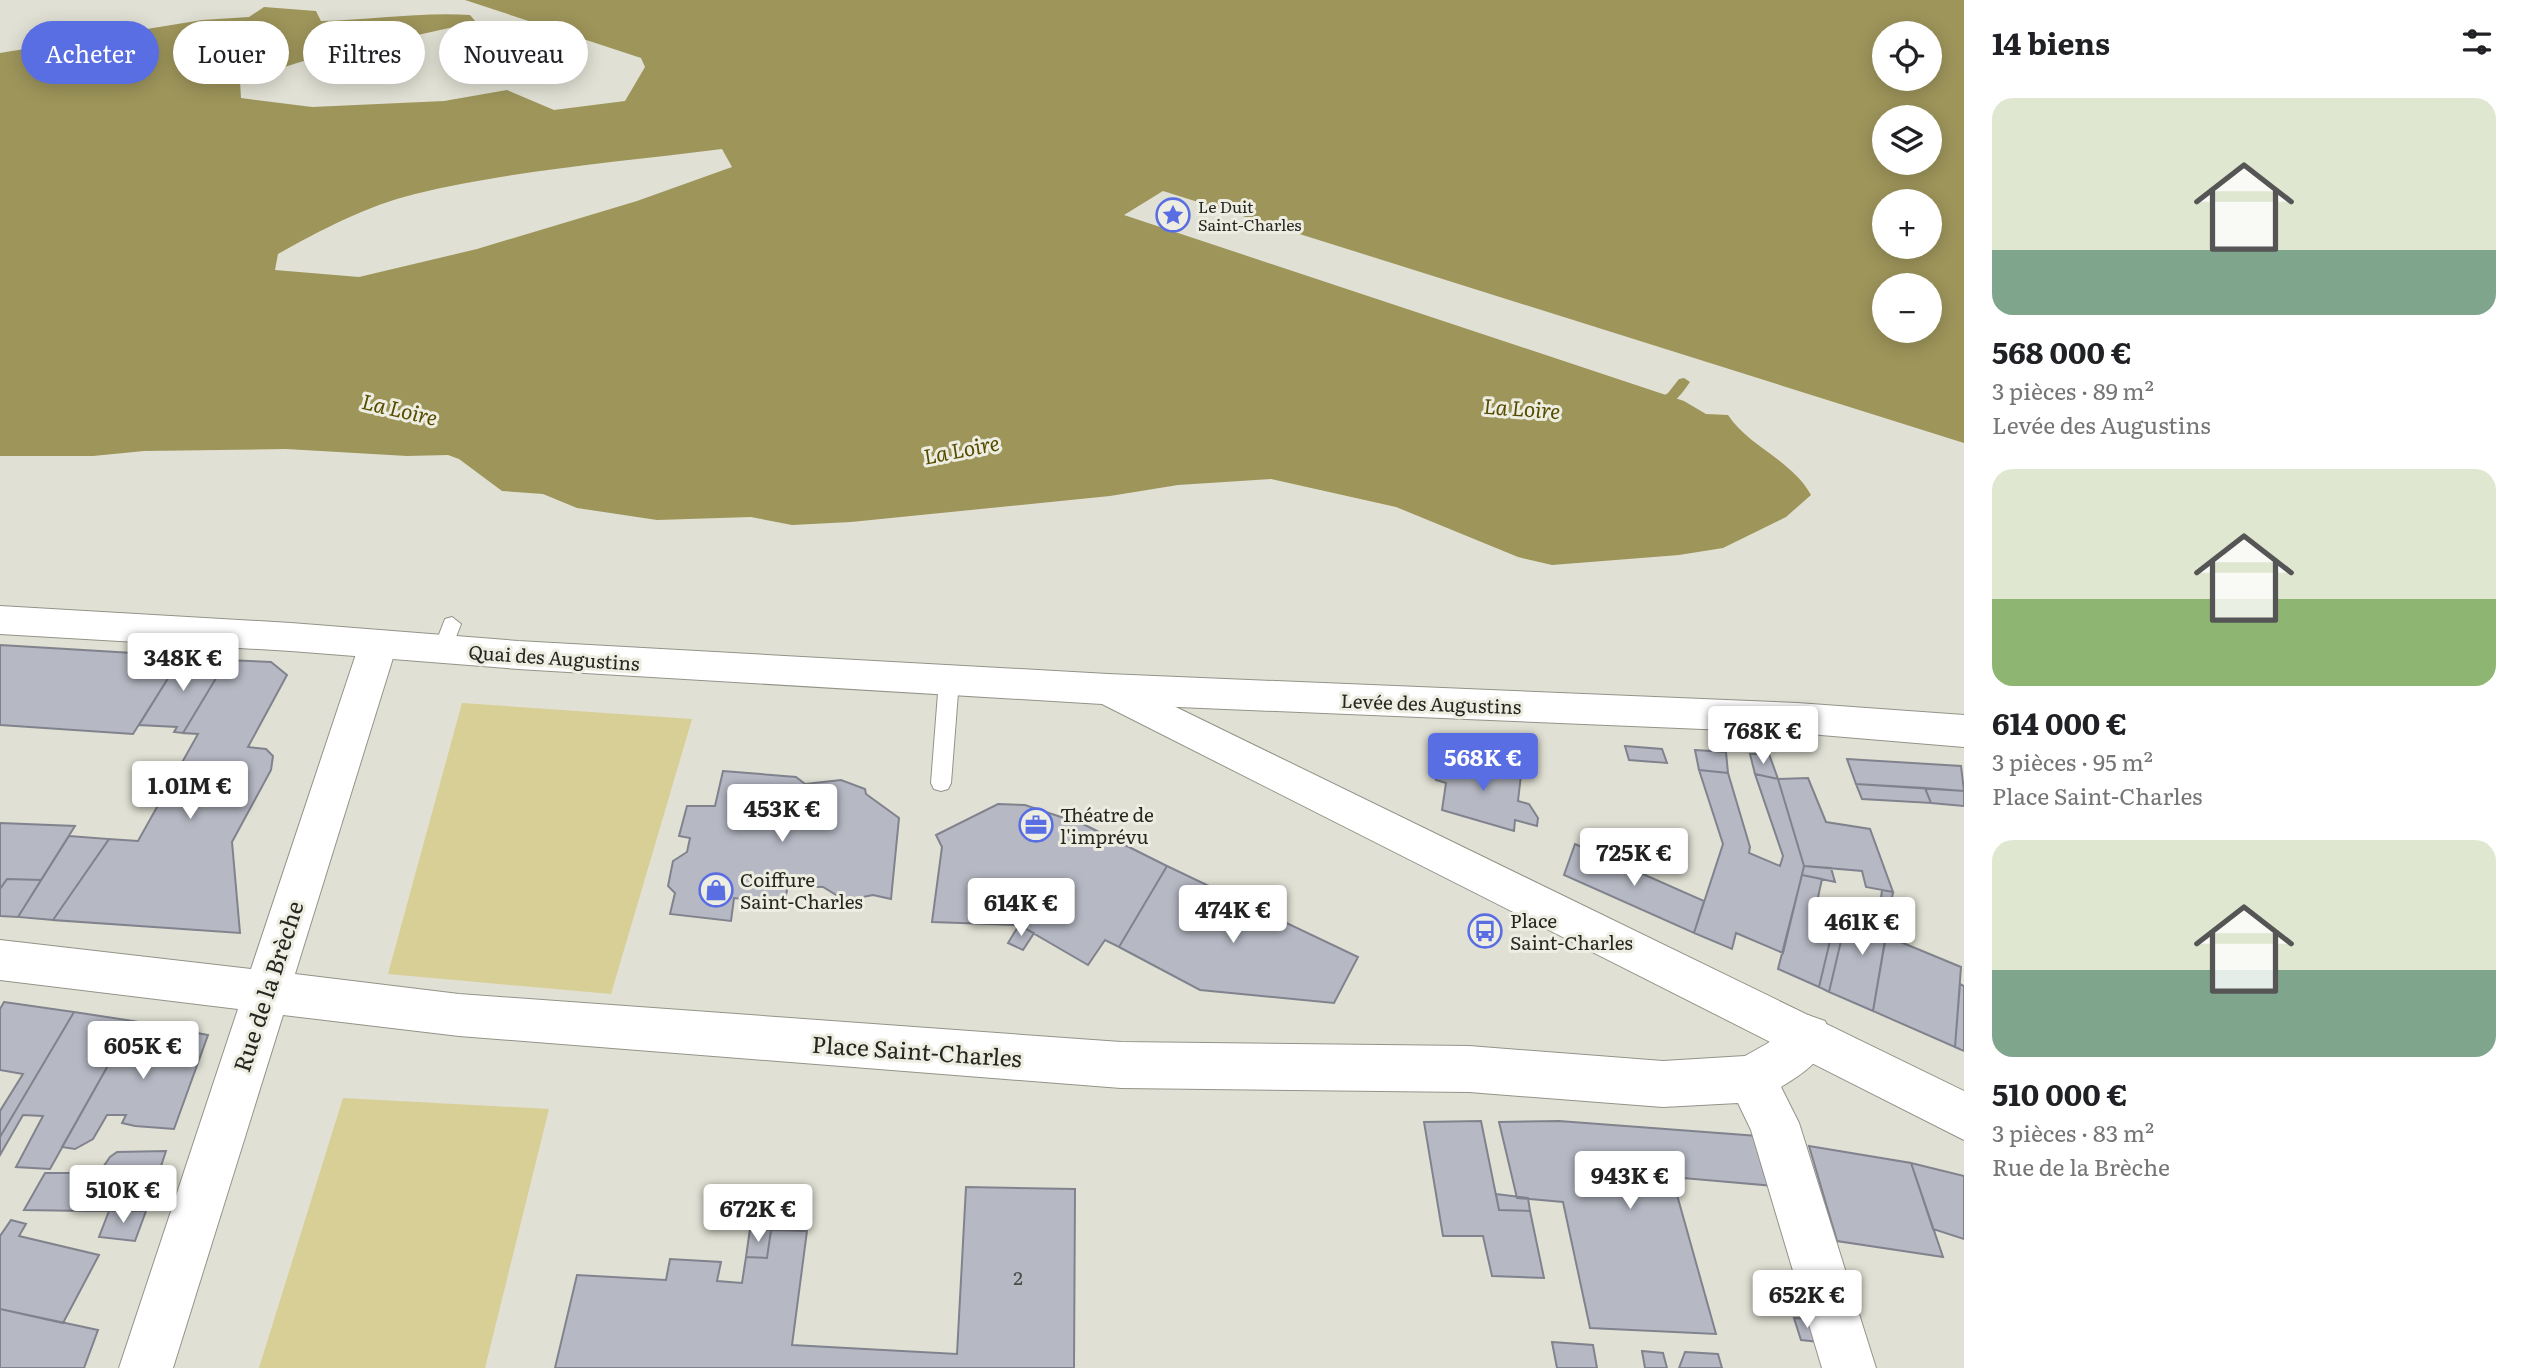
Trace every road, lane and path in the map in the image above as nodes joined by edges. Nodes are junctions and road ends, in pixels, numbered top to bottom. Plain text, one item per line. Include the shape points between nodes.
1 (0, 620) edge
2 (378, 645) junction
3 (949, 680) junction
4 (1108, 689) junction
5 (1964, 731) edge
6 (941, 783) dead end
7 (0, 960) edge
8 (265, 993) junction
9 (1808, 1037) junction
10 (1751, 1079) junction
11 (1964, 1116) edge
12 (146, 1368) edge
13 (1849, 1368) edge

1 - 2 street, Quai des Augustins
2 - 3 street, Quai des Augustins via 447,637
2 - 8 street, Rue de la Brèche
3 - 4 street, Quai des Augustins
3 - 6 lane
4 - 5 street, Levée des Augustins via 1797,718
4 - 9 street
7 - 8 street, Place Saint-Charles
8 - 10 street, Place Saint-Charles via 459,1015 1121,1065 1469,1069 1663,1084
8 - 12 street, Rue de la Brèche
9 - 10 street, Place Saint-Charles via 1785,1059
9 - 11 street
10 - 13 street via 1774,1123

